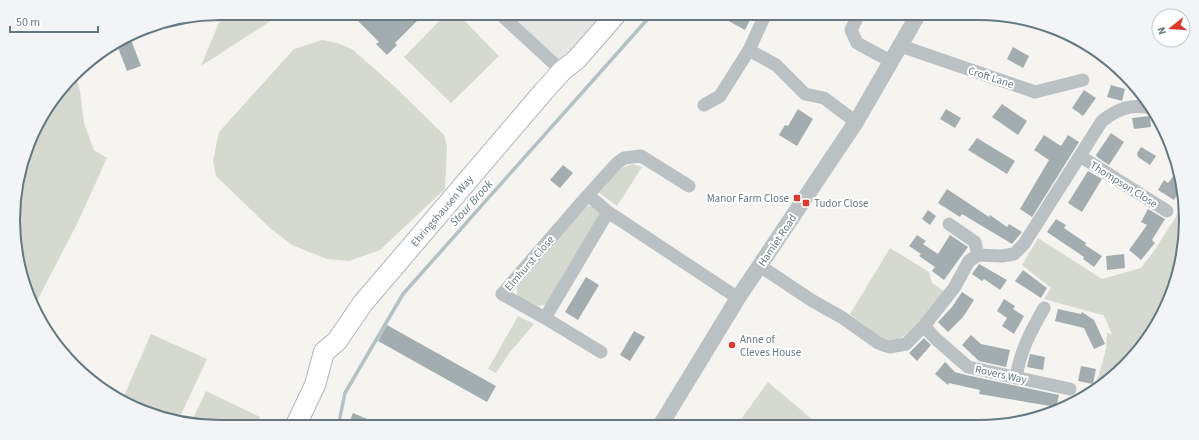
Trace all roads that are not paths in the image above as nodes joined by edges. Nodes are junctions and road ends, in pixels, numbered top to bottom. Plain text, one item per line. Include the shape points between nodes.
1 (506, 20) edge
2 (611, 20) edge
3 (763, 20) edge
4 (856, 20) edge
5 (915, 20) edge
6 (901, 46) junction
7 (749, 50) junction
8 (892, 62) junction
9 (562, 71) junction
10 (1083, 80) dead end
11 (704, 105) dead end
12 (1144, 107) edge
13 (856, 122) junction
14 (1080, 156) junction
15 (689, 186) dead end
16 (588, 195) junction
17 (608, 212) junction
18 (1167, 212) dead end
19 (949, 224) dead end
20 (978, 255) junction
21 (760, 266) junction
22 (738, 298) junction
23 (1044, 308) dead end
24 (545, 318) junction
25 (924, 326) junction
26 (602, 352) dead end
27 (1016, 378) junction
28 (1070, 389) dead end
29 (303, 420) edge
30 (664, 420) edge

1 - 9 street
2 - 9 main road, Ehringshausen Way via 577,59
3 - 7 street
4 - 8 street via 851,30 857,43
5 - 6 street, Hamlet Road
6 - 8 street, Hamlet Road
6 - 10 street, Croft Lane via 1035,92
7 - 11 street via 720,96
7 - 13 street via 776,65 805,94 824,98
8 - 13 street, Hamlet Road
9 - 29 main road, Ehringshausen Way via 363,303 337,341 324,352
12 - 14 street via 1116,110 1102,120
13 - 21 street, Hamlet Road
14 - 18 street, Thompson Close
14 - 20 street via 1024,244 1014,254
15 - 16 street, Elmhurst Close via 641,156 624,158 617,163
16 - 17 street
16 - 24 street, Elmhurst Close via 502,294
17 - 22 street
17 - 24 street
19 - 20 street via 975,242
20 - 25 street via 969,261 954,288
21 - 22 street, Hamlet Road
21 - 25 street via 878,343 889,347 906,344
22 - 30 street, Hamlet Road
23 - 27 street via 1024,343
24 - 26 street, Elmhurst Close
25 - 27 street, Rovers Way via 968,368
27 - 28 street, Rovers Way

